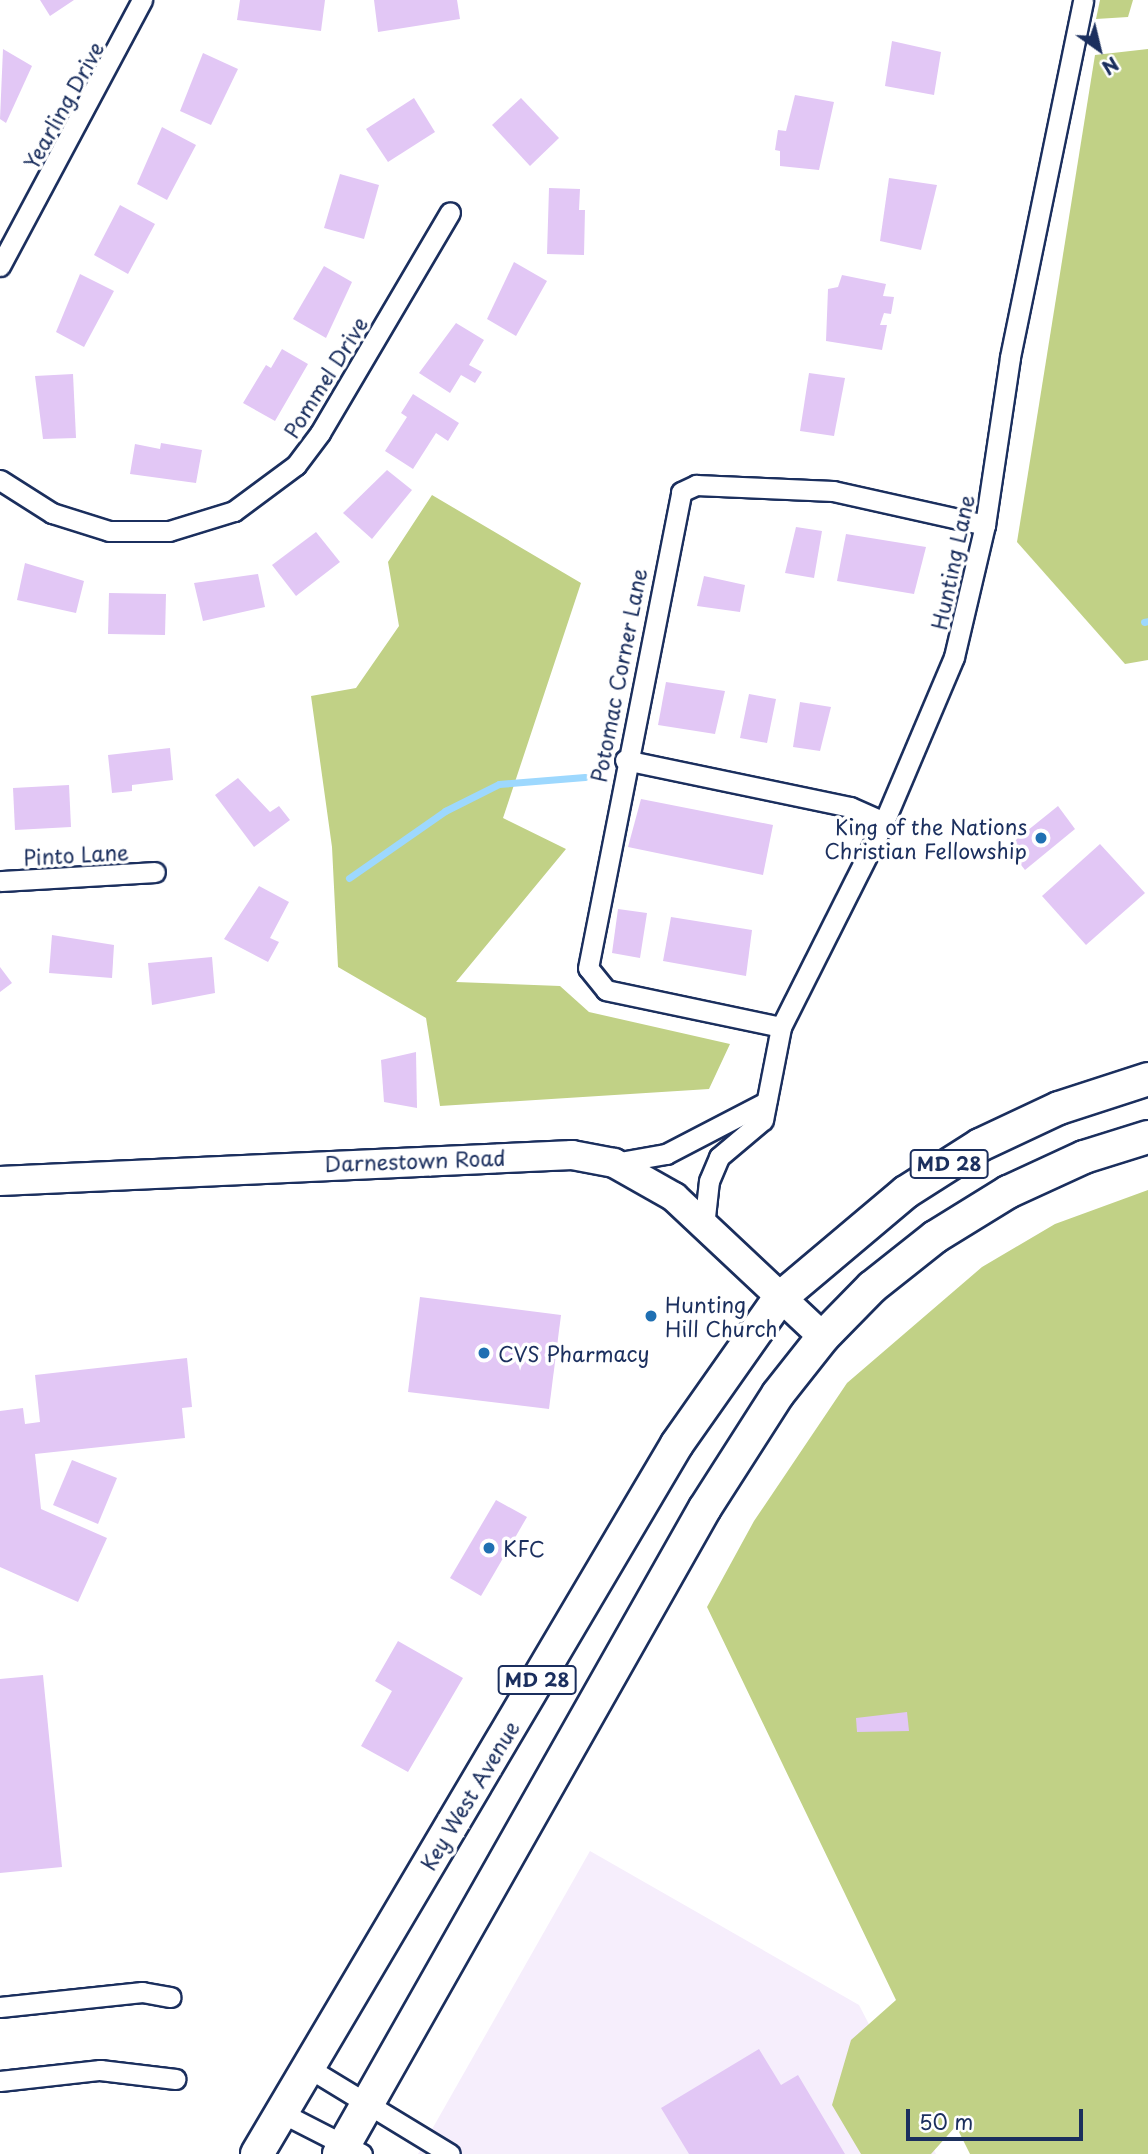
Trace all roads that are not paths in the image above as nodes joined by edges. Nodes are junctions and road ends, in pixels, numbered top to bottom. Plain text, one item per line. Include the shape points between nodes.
1 (142, 0) edge
2 (1083, 0) edge
3 (450, 212) dead end
4 (0, 266) edge
5 (0, 480) edge
6 (985, 525) junction
7 (625, 761) junction
8 (884, 822) junction
9 (155, 872) dead end
10 (0, 881) edge
11 (781, 1027) junction
12 (1148, 1079) edge
13 (766, 1102) junction
14 (1148, 1137) edge
15 (614, 1163) junction
16 (0, 1181) edge
17 (704, 1226) junction
18 (779, 1299) junction
19 (823, 1337) junction
20 (171, 1997) dead end
21 (0, 2007) edge
22 (307, 2067) junction
23 (175, 2079) dead end
24 (0, 2081) edge
25 (367, 2104) junction
26 (280, 2112) junction
27 (348, 2151) edge
28 (257, 2154) edge
29 (450, 2154) edge

1 - 4 street, Yearling Drive
2 - 6 street, Hunting Lane via 1010,357
3 - 5 street, Pommel Drive via 320,433 296,464 234,511 169,531 109,531 52,513
6 - 7 street, Potomac Corner Lane via 833,491 696,485 681,492
6 - 8 street, Hunting Lane via 954,657
7 - 8 street via 850,807
7 - 11 street, Potomac Corner Lane via 588,968 594,982 628,996
8 - 11 street, Hunting Lane
9 - 10 street, Pinto Lane
11 - 13 street, Hunting Lane
12 - 18 main road, MD 28 via 1059,1108 980,1145 906,1192
13 - 15 street via 666,1154
13 - 17 street, Hunting Lane via 763,1119 719,1157 709,1181
14 - 19 main road, MD 28 via 1084,1157 1008,1192 935,1237 872,1287
15 - 16 main road, Darnestown Road via 572,1155
15 - 17 main road, Darnestown Road via 674,1198
17 - 18 main road, Darnestown Road
18 - 19 main road, Darnestown Road
18 - 22 main road, Key West Avenue / MD 28 via 677,1444
19 - 25 main road, MD 28 via 778,1394 705,1508
20 - 21 street via 142,1992
22 - 25 street
22 - 26 main road, Key West Avenue / MD 28
23 - 24 street via 100,2070
25 - 27 main road, MD 28
25 - 29 street
26 - 27 street
26 - 28 main road, Key West Avenue / MD 28

